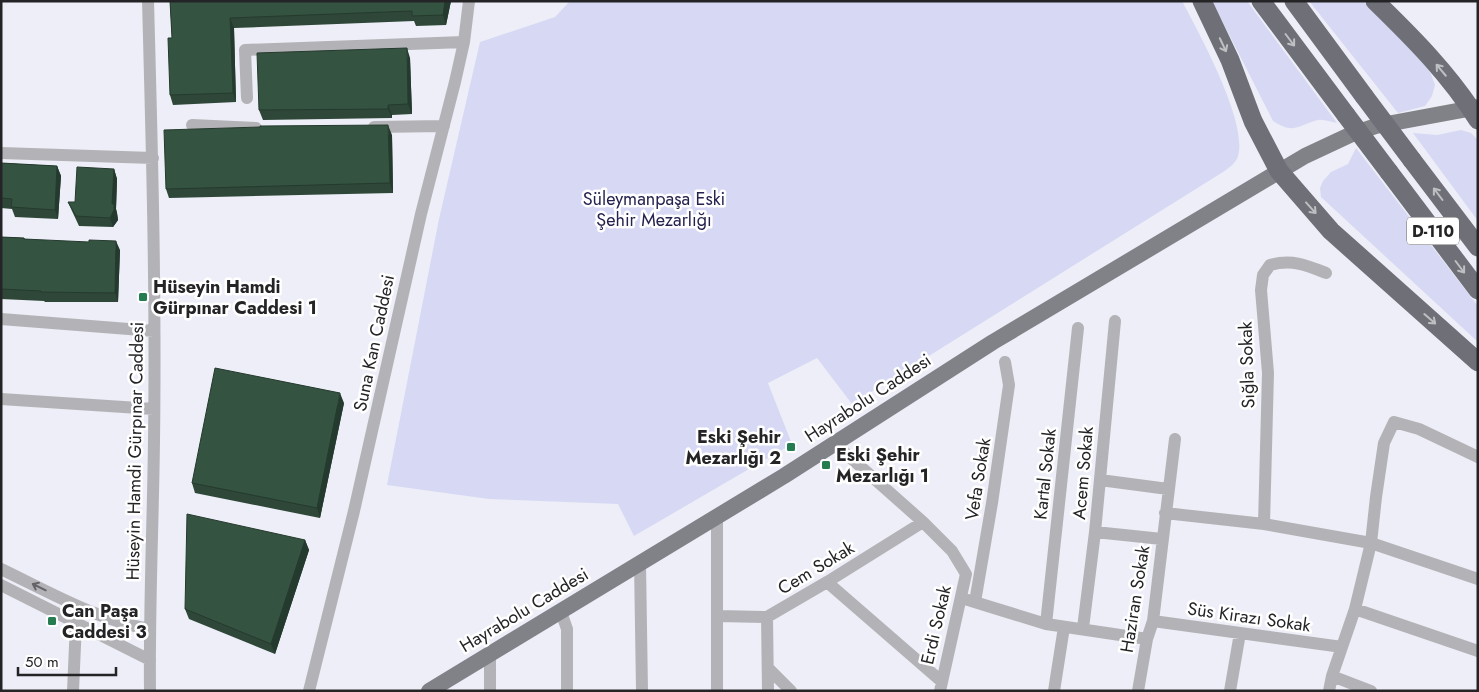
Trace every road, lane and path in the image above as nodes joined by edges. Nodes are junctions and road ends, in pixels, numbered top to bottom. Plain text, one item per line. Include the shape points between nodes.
1 (148, 1) edge
2 (469, 1) edge
3 (1202, 1) edge
4 (1261, 1) edge
5 (1294, 1) edge
6 (1375, 1) edge
7 (464, 42) junction
8 (247, 98) dead end
9 (1475, 112) edge
10 (192, 125) dead end
11 (444, 126) junction
12 (366, 127) edge
13 (268, 128) edge
14 (1, 153) edge
15 (152, 158) junction
16 (1279, 171) junction
17 (1478, 247) edge
18 (1326, 273) dead end
19 (1478, 290) edge
20 (1, 319) edge
21 (1115, 321) dead end
22 (1078, 328) dead end
23 (154, 330) junction
24 (1005, 362) dead end
25 (1478, 362) edge
26 (1, 399) edge
27 (154, 409) junction
28 (1175, 438) dead end
29 (834, 443) junction
30 (1478, 457) edge
31 (1100, 480) junction
32 (1168, 489) junction
33 (1165, 513) junction
34 (718, 517) junction
35 (923, 522) junction
36 (1264, 524) junction
37 (1095, 532) junction
38 (1162, 539) junction
39 (1371, 542) junction
40 (640, 563) junction
41 (1, 569) edge
42 (1478, 579) edge
43 (827, 582) junction
44 (1, 585) edge
45 (960, 598) junction
46 (975, 602) junction
47 (1356, 609) junction
48 (561, 612) junction
49 (718, 616) junction
50 (767, 617) junction
51 (1152, 621) junction
52 (76, 623) junction
53 (1046, 624) junction
54 (1064, 627) junction
55 (1083, 628) junction
56 (149, 629) junction
57 (1240, 633) junction
58 (1147, 638) junction
59 (1342, 647) junction
60 (1478, 652) edge
61 (490, 654) junction
62 (150, 660) junction
63 (768, 668) junction
64 (1332, 676) junction
65 (940, 686) edge
66 (73, 691) edge
67 (150, 691) edge
68 (309, 691) edge
69 (429, 691) edge
70 (490, 691) edge
71 (567, 691) edge
72 (642, 691) edge
73 (717, 691) edge
74 (768, 691) edge
75 (791, 691) edge
76 (1054, 691) edge
77 (1138, 691) edge
78 (1230, 691) edge
79 (1329, 691) edge
80 (1371, 691) edge

1 - 15 street, Hüseyin Hamdi Gürpınar Caddesi
2 - 7 street, Suna Kan Caddesi
3 -> 16 highway via 1230,60 1253,122
4 -> 19 highway, D-110, bridge
17 -> 5 highway, D-110, bridge
9 -> 6 highway via 1422,47
7 - 8 street via 245,50
7 - 11 street, Suna Kan Caddesi
9 - 16 main road, Hayrabolu Caddesi via 1376,126 1352,134
10 - 13 street
11 - 12 street
11 - 68 street, Suna Kan Caddesi
14 - 15 street
15 - 23 street, Hüseyin Hamdi Gürpınar Caddesi
16 -> 25 highway via 1332,231
16 - 29 main road, Hayrabolu Caddesi via 993,342
18 - 36 street, Sığla Sokak via 1303,264 1281,262 1270,264 1264,275 1261,290 1268,373
20 - 23 street
21 - 31 street, Acem Sokak
22 - 53 street, Kartal Sokak
23 - 27 street, Hüseyin Hamdi Gürpınar Caddesi
24 - 46 street, Vefa Sokak via 1009,385
26 - 27 street
27 - 56 street, Hüseyin Hamdi Gürpınar Caddesi
28 - 32 street, Haziran Sokak
29 - 34 main road, Hayrabolu Caddesi
29 - 35 street, Erdi Sokak
30 - 39 street via 1419,429 1394,422 1384,443
31 - 32 street
31 - 37 street, Acem Sokak
32 - 33 street, Haziran Sokak
33 - 36 street
33 - 38 street, Haziran Sokak
34 - 40 main road, Hayrabolu Caddesi
34 - 49 street
35 - 43 street, Cem Sokak
35 - 45 street, Erdi Sokak via 952,551 966,574
36 - 39 street
37 - 38 street
37 - 55 street, Acem Sokak
38 - 51 street, Haziran Sokak
39 - 42 street
39 - 47 street
40 - 48 main road, Hayrabolu Caddesi
40 - 72 street
56 -> 41 street via 94,612
43 - 50 street, Cem Sokak
43 - 65 street
44 - 52 street
45 - 46 street
45 - 65 street, Erdi Sokak
46 - 53 street
47 - 59 street
47 - 60 street
48 - 61 main road, Hayrabolu Caddesi
48 - 71 street via 567,629
49 - 50 street, Cem Sokak
49 - 73 street
50 - 63 street
51 - 57 street, Süs Kirazı Sokak
51 - 58 street, Haziran Sokak
52 - 62 street
52 - 66 street
53 - 54 street
54 - 55 street
54 - 76 street
55 - 58 street
56 - 62 street, Hüseyin Hamdi Gürpınar Caddesi
57 - 59 street, Süs Kirazı Sokak
57 - 78 street
58 - 77 street, Haziran Sokak
59 - 64 street
61 - 69 main road, Hayrabolu Caddesi
61 - 70 street
62 - 67 street, Hüseyin Hamdi Gürpınar Caddesi
63 - 74 street
63 - 75 street
64 - 79 street
64 - 80 street

